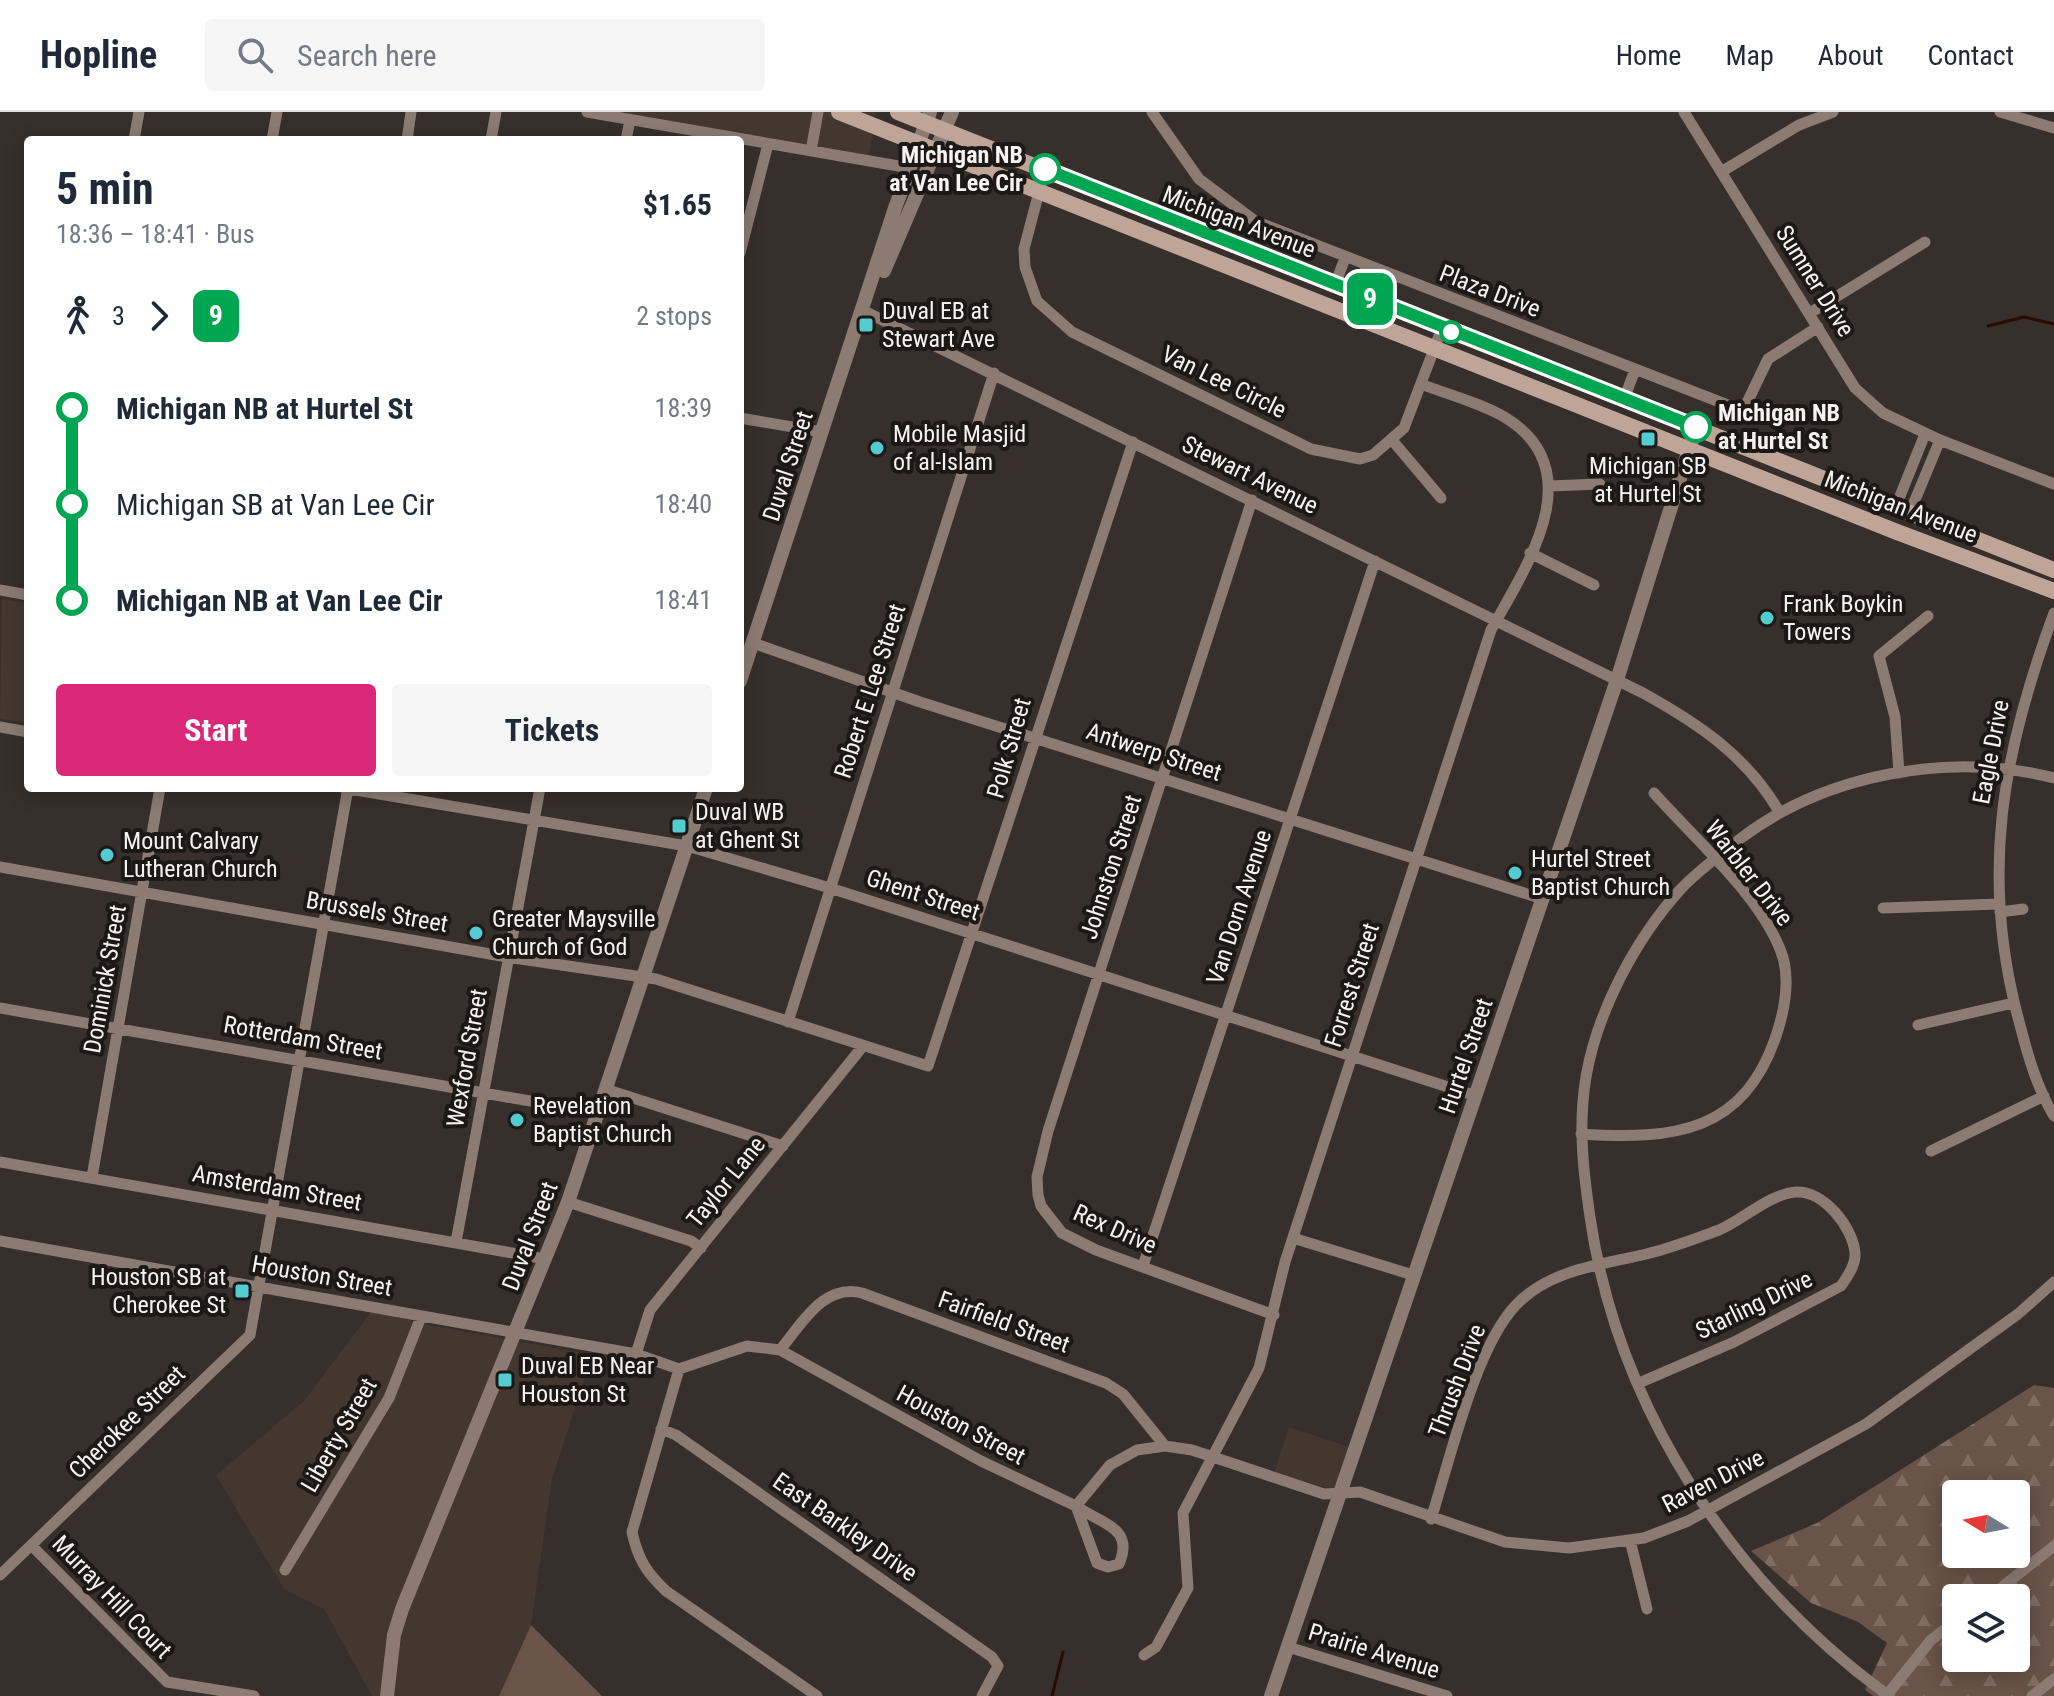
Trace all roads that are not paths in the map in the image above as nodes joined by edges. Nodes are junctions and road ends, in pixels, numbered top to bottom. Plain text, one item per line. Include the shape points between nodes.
1 (139, 112) edge
2 (277, 112) edge
3 (411, 112) edge
4 (496, 112) edge
5 (587, 112) edge
6 (664, 112) edge
7 (818, 112) edge
8 (839, 112) edge
9 (898, 112) edge
10 (952, 112) edge
11 (1152, 112) edge
12 (1684, 112) edge
13 (1833, 112) edge
14 (2000, 112) edge
15 (928, 117) edge
16 (630, 120) junction
17 (662, 126) junction
18 (2054, 128) edge
19 (945, 130) junction
20 (135, 136) edge
21 (273, 136) edge
22 (408, 136) edge
23 (492, 136) edge
24 (627, 136) edge
25 (721, 136) edge
26 (744, 140) edge
27 (919, 143) junction
28 (768, 144) junction
29 (936, 150) junction
30 (811, 151) junction
31 (910, 168) junction
32 (1045, 169) junction
33 (1721, 172) junction
34 (1038, 190) junction
35 (744, 237) edge
36 (1925, 242) dead end
37 (1345, 258) junction
38 (1367, 266) junction
39 (1335, 285) junction
40 (1356, 293) junction
41 (864, 311) junction
42 (1810, 313) junction
43 (1818, 327) junction
44 (1442, 328) junction
45 (1434, 348) junction
46 (1635, 370) junction
47 (994, 373) junction
48 (1421, 384) junction
49 (1624, 399) junction
50 (744, 419) edge
51 (1696, 427) junction
52 (822, 432) junction
53 (1925, 434) junction
54 (1392, 440) junction
55 (1940, 440) junction
56 (1133, 442) junction
57 (1689, 449) junction
58 (1600, 484) dead end
59 (2054, 484) edge
60 (1550, 486) junction
61 (1441, 498) dead end
62 (1252, 500) junction
63 (1903, 509) junction
64 (1530, 553) junction
65 (1375, 561) junction
66 (2054, 570) edge
67 (1594, 585) dead end
68 (0, 590) edge
69 (2054, 591) edge
70 (24, 594) edge
71 (2054, 613) edge
72 (1928, 616) dead end
73 (1496, 620) junction
74 (753, 643) junction
75 (744, 669) edge
76 (1617, 680) junction
77 (893, 692) junction
78 (0, 727) edge
79 (24, 731) edge
80 (1035, 736) junction
81 (2007, 771) junction
82 (1899, 773) junction
83 (2054, 778) edge
84 (1162, 779) junction
85 (159, 792) edge
86 (346, 792) edge
87 (370, 792) edge
88 (539, 792) edge
89 (705, 792) edge
90 (1654, 793) dead end
91 (1780, 813) junction
92 (1290, 818) junction
93 (533, 821) junction
94 (687, 846) junction
95 (1417, 859) junction
96 (1713, 860) junction
97 (0, 867) edge
98 (830, 888) junction
99 (143, 893) junction
100 (1543, 899) junction
101 (1883, 908) dead end
102 (2000, 908) junction
103 (2023, 909) dead end
104 (323, 925) junction
105 (973, 934) junction
106 (507, 957) junction
107 (1099, 975) junction
108 (642, 979) junction
109 (2013, 1003) junction
110 (0, 1008) edge
111 (1227, 1016) junction
112 (788, 1022) junction
113 (1918, 1025) dead end
114 (118, 1029) junction
115 (863, 1046) junction
116 (1353, 1056) junction
117 (299, 1060) junction
118 (1070, 1064) joint
119 (927, 1065) joint
120 (605, 1089) junction
121 (483, 1091) junction
122 (1476, 1096) junction
123 (2044, 1096) junction
124 (598, 1113) junction
125 (2054, 1116) edge
126 (1581, 1134) junction
127 (783, 1146) junction
128 (1931, 1151) dead end
129 (0, 1162) edge
130 (92, 1177) junction
131 (568, 1202) junction
132 (274, 1211) junction
133 (1293, 1238) junction
134 (0, 1241) edge
135 (456, 1242) junction
136 (701, 1248) junction
137 (546, 1259) junction
138 (1598, 1265) junction
139 (1143, 1266) junction
140 (1413, 1275) junction
141 (2054, 1282) edge
142 (261, 1288) junction
143 (1274, 1315) junction
144 (421, 1317) junction
145 (516, 1332) junction
146 (780, 1350) junction
147 (636, 1354) junction
148 (679, 1369) junction
149 (1639, 1383) junction
150 (661, 1429) junction
151 (1165, 1446) junction
152 (1211, 1457) junction
153 (1343, 1493) junction
154 (1076, 1506) junction
155 (1708, 1511) junction
156 (1431, 1519) junction
157 (1630, 1540) junction
158 (32, 1546) junction
159 (2054, 1546) edge
160 (285, 1570) dead end
161 (0, 1575) edge
162 (2006, 1584) edge
163 (1647, 1609) dead end
164 (1942, 1632) edge
165 (1288, 1647) junction
166 (1144, 1655) dead end
167 (2054, 1679) edge
168 (1888, 1695) edge
169 (254, 1696) edge
170 (387, 1696) edge
171 (817, 1696) edge
172 (982, 1696) edge
173 (1271, 1696) edge
174 (1447, 1696) edge
175 (2032, 1696) edge

1 - 20 street
2 - 21 street
3 - 22 street
4 - 23 street
5 - 16 street
6 - 17 street
7 - 30 street
8 - 27 main road, Michigan Avenue
9 - 15 main road, Michigan Avenue
10 - 19 street, Duval Street
11 - 37 street, Plaza Drive via 1199,179 1226,201 1255,221
12 - 33 street, Sumner Drive
13 - 33 street via 1799,125
14 - 18 street
15 - 19 main road, Michigan Avenue
15 - 27 street, Duval Street
16 - 17 street
16 - 24 street
17 - 25 street
19 - 29 street, Duval Street
19 - 32 main road, Michigan Avenue
26 - 28 street
27 - 29 main road, Michigan Avenue
27 - 31 street, Duval Street
28 - 30 street
28 - 35 street
29 - 34 main road, Michigan Avenue
29 - 41 street, Duval Street
30 - 31 street
31 - 41 street, Duval Street
32 - 34 street, Van Lee Circle
32 - 39 main road, Michigan Avenue
33 - 42 street, Sumner Drive
34 - 45 main road, Michigan Avenue
34 - 54 street, Van Lee Circle via 1024,249 1029,284 1037,301 1072,332 1311,449 1360,459
36 - 42 street
37 - 38 street, Plaza Drive
37 - 39 street
38 - 40 street
38 - 46 street, Plaza Drive
39 - 40 main road, Michigan Avenue
40 - 44 main road, Michigan Avenue
41 - 47 street, Stewart Avenue
41 - 52 street, Duval Street
42 - 43 street, Sumner Drive
43 - 46 street, Plaza Drive via 1768,359 1743,411
43 - 53 street, Sumner Drive via 1855,388 1883,413
44 - 45 street
44 - 49 main road, Michigan Avenue
45 - 48 street
45 - 57 main road, Michigan Avenue
46 - 49 street
47 - 56 street, Stewart Avenue
47 - 77 street, Robert E Lee Street
48 - 54 street via 1404,428
48 - 60 street via 1492,411 1521,430 1544,461
49 - 51 main road, Michigan Avenue
50 - 52 street
51 - 57 street, Hurtel Street
51 - 63 main road, Michigan Avenue
52 - 74 street, Duval Street
53 - 55 street, Sumner Drive
53 - 63 street
54 - 61 street
55 - 59 street, Sumner Drive
55 - 63 street
56 - 62 street, Stewart Avenue
56 - 80 street, Polk Street
57 - 69 main road, Michigan Avenue
57 - 76 street, Hurtel Street
58 - 60 street
60 - 64 street, Forrest Street via 1549,506
62 - 65 street, Stewart Avenue
62 - 84 street, Johnston Street
63 - 66 main road, Michigan Avenue
64 - 67 street
64 - 73 street, Forrest Street
65 - 73 street, Stewart Avenue
65 - 92 street, Van Dorn Avenue
68 - 70 street
71 - 81 street, Eagle Drive via 2020,709
72 - 82 street via 1879,656 1891,691
73 - 76 street, Stewart Avenue
73 - 95 street, Forrest Street
74 - 75 street, Duval Street
74 - 77 street, Antwerp Street
76 - 91 street, Stewart Avenue via 1686,717 1733,752
76 - 100 street, Hurtel Street
77 - 80 street, Antwerp Street
77 - 98 street, Robert E Lee Street
78 - 79 street
80 - 84 street, Antwerp Street
80 - 105 street, Polk Street
81 - 82 street
81 - 83 street
81 - 102 street, Eagle Drive via 2001,800
82 - 91 street via 1856,781
84 - 92 street, Antwerp Street
84 - 107 street, Johnston Street
85 - 99 street, Dominick Street
86 - 104 street, Cherokee Street
87 - 93 street, Ghent Street
88 - 93 street, Wexford Street
89 - 94 street, Duval Street
90 - 96 street, Warbler Drive
91 - 96 street
92 - 95 street, Antwerp Street
92 - 111 street, Van Dorn Avenue
93 - 94 street, Ghent Street
93 - 106 street, Wexford Street
94 - 98 street, Ghent Street
94 - 108 street, Duval Street
95 - 100 street, Antwerp Street
95 - 116 street, Forrest Street
96 - 126 street via 1660,912 1614,994 1594,1044
96 - 126 street, Warbler Drive via 1743,893 1781,950 1781,1021 1762,1071 1729,1109 1690,1129 1662,1136
97 - 99 street, Brussels Street
98 - 105 street, Ghent Street
98 - 112 street, Robert E Lee Street
99 - 104 street, Brussels Street
99 - 114 street, Dominick Street
100 - 122 street, Hurtel Street
101 - 102 street
102 - 103 street
102 - 109 street, Eagle Drive
104 - 106 street, Brussels Street
104 - 117 street, Cherokee Street
105 - 107 street, Ghent Street
105 - 119 street, Polk Street
106 - 108 street, Brussels Street
106 - 121 street, Wexford Street
107 - 111 street, Ghent Street
107 - 118 street, Johnston Street
108 - 112 street, Brussels Street
108 - 120 street, Duval Street
109 - 113 street
109 - 123 street, Eagle Drive
110 - 114 street, Rotterdam Street
111 - 116 street, Ghent Street
111 - 139 street, Van Dorn Avenue
112 - 115 street, Brussels Street
114 - 117 street, Rotterdam Street
114 - 130 street, Dominick Street
115 - 119 street, Brussels Street
115 - 127 street, Taylor Lane
116 - 122 street, Ghent Street
116 - 133 street, Forrest Street
117 - 121 street, Rotterdam Street
117 - 132 street, Cherokee Street
118 - 139 street, Rex Drive via 1040,1161 1041,1206 1062,1233
120 - 124 street, Duval Street
120 - 127 street
121 - 124 street, Rotterdam Street
121 - 135 street, Wexford Street
122 - 140 street, Hurtel Street
123 - 125 street, Eagle Drive
123 - 128 street
124 - 131 street, Duval Street
126 - 138 street
127 - 136 street, Taylor Lane
129 - 130 street, Amsterdam Street
130 - 132 street, Amsterdam Street
131 - 136 street
131 - 137 street, Duval Street
132 - 135 street, Amsterdam Street
132 - 142 street, Cherokee Street
133 - 140 street
133 - 143 street, Forrest Street
134 - 142 street, Houston Street
135 - 137 street, Amsterdam Street
136 - 147 street, Taylor Lane via 650,1310
137 - 145 street, Duval Street
138 - 149 street
138 - 149 street, Starling Drive via 1693,1239 1796,1192 1820,1198 1832,1208 1855,1253 1841,1286 1734,1342
138 - 156 street, Thrush Drive via 1541,1284 1501,1326 1481,1368
139 - 143 street, Rex Drive
140 - 153 street, Hurtel Street
141 - 155 street, Raven Drive via 1866,1424
142 - 144 street, Houston Street
142 - 158 street, Cherokee Street via 250,1335
143 - 152 street, Forrest Street via 1259,1368
144 - 145 street, Houston Street
144 - 160 street, Liberty Street via 389,1398
145 - 147 street, Houston Street
145 - 170 street, Duval Street via 402,1609
146 - 148 street, Houston Street via 747,1346
146 - 151 street, Fairfield Street via 820,1303 851,1290 1106,1383 1123,1394
146 - 154 street, Houston Street via 981,1461
147 - 148 street, Houston Street
148 - 150 street
149 - 155 street via 1664,1439
150 - 171 street via 632,1532 644,1571
150 - 172 street, East Barkley Drive via 992,1657 998,1666
151 - 152 street
151 - 154 street via 1137,1450 1110,1465
152 - 153 street via 1324,1494
152 - 166 street, Forrest Street via 1183,1513 1188,1588 1156,1647
153 - 156 street, Raven Drive via 1360,1492
153 - 165 street, Hurtel Street
154 - 154 street, Houston Street via 1097,1563 1119,1564 1122,1537
155 - 157 street, Raven Drive
155 - 168 street via 1777,1599 1824,1645
156 - 157 street, Raven Drive via 1531,1546 1569,1548
157 - 163 street
158 - 161 street, Cherokee Street
158 - 169 street, Murray Hill Court via 167,1682
159 - 162 street
164 - 168 street
165 - 173 street, Hurtel Street
165 - 174 street, Prairie Avenue
167 - 175 street

